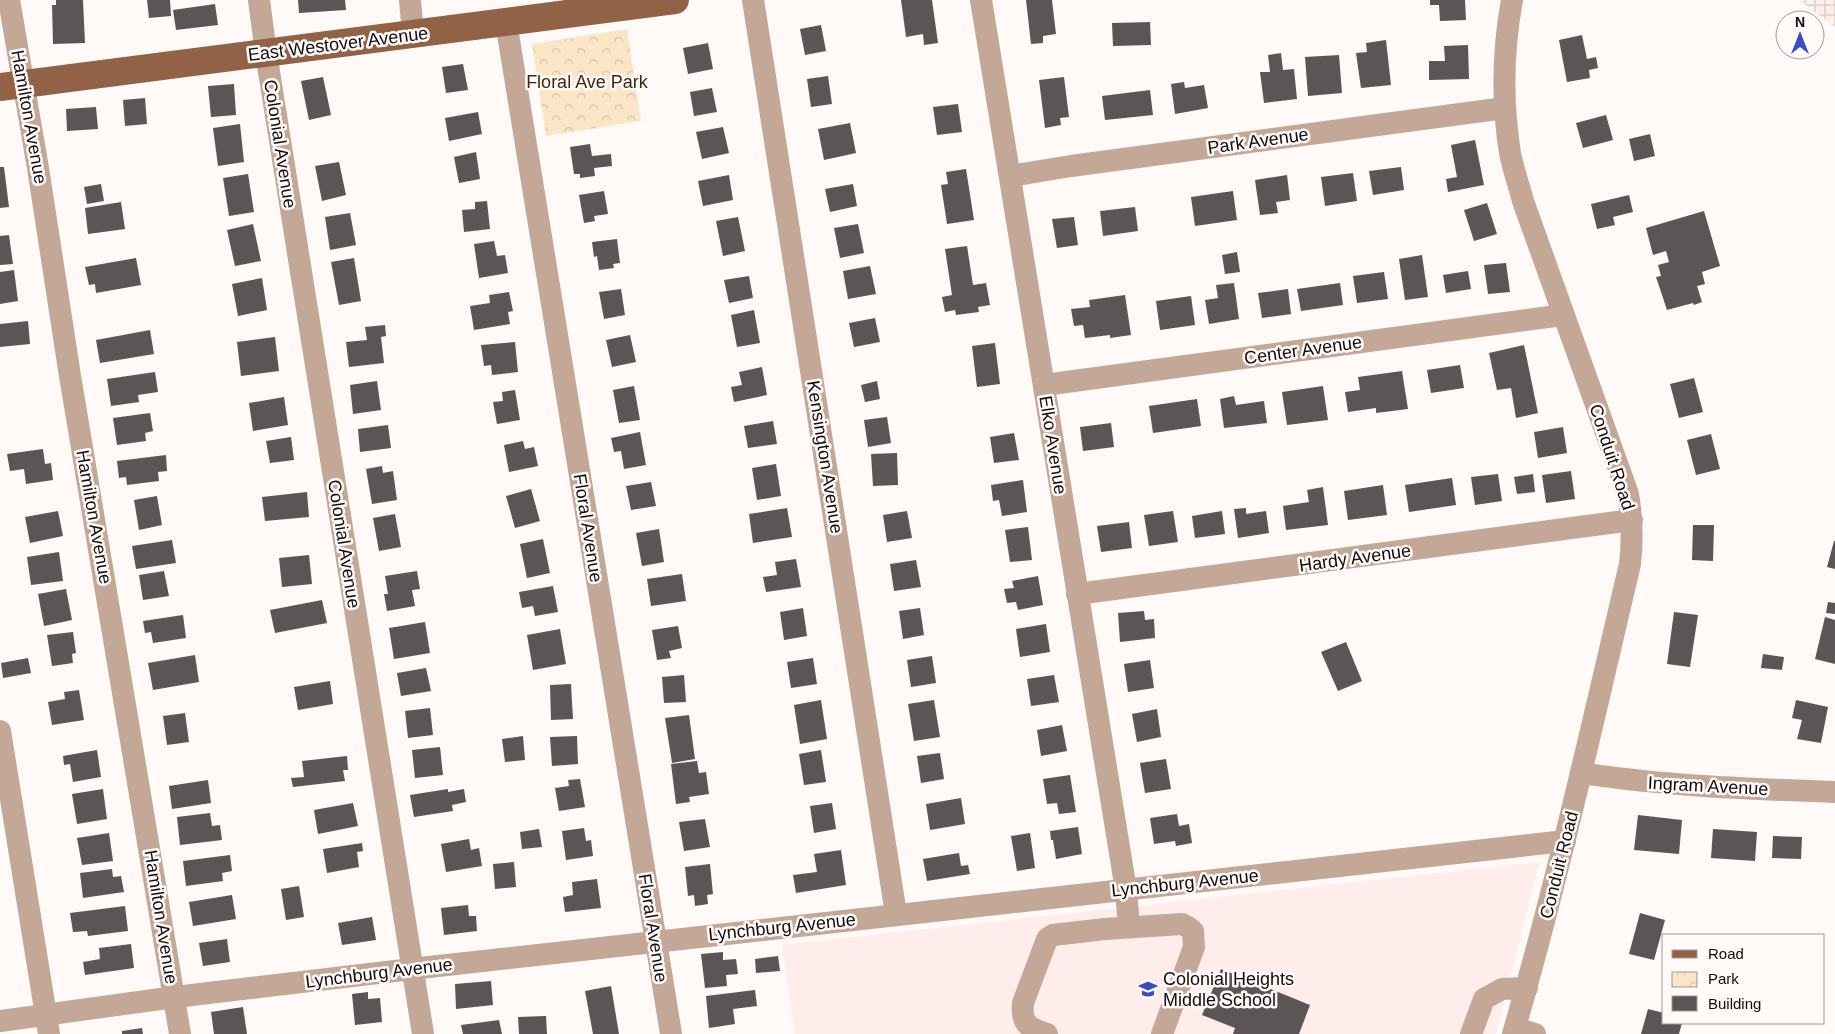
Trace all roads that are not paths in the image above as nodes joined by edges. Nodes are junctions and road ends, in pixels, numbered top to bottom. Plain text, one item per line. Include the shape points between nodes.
1 (9, 0) edge
2 (259, 0) edge
3 (410, 0) edge
4 (675, 0) edge
5 (753, 0) edge
6 (982, 0) edge
7 (1512, 0) edge
8 (506, 22) junction
9 (414, 34) junction
10 (266, 54) junction
11 (11, 86) edge
12 (1505, 108) junction
13 (1010, 176) junction
14 (1563, 315) junction
15 (1044, 385) junction
16 (1632, 520) junction
17 (1077, 594) junction
18 (0, 731) edge
19 (1581, 773) junction
20 (1835, 792) edge
21 (1565, 840) junction
22 (1126, 890) junction
23 (896, 914) junction
24 (1129, 927) junction
25 (655, 940) junction
26 (412, 969) junction
27 (1527, 988) junction
28 (175, 997) junction
29 (0, 1022) edge
30 (47, 1024) edge
31 (1521, 1032) edge
32 (180, 1034) edge
33 (423, 1034) edge
34 (671, 1034) edge
35 (1046, 1034) edge
36 (1162, 1034) edge
37 (1471, 1034) edge

1 - 11 street, Hamilton Avenue
2 - 10 street, Colonial Avenue
3 - 9 street
4 - 8 main road, East Westover Avenue
5 - 23 street, Kensington Avenue
6 - 13 street, Elko Avenue
7 - 12 street, Conduit Road via 1506,51
8 - 9 main road, East Westover Avenue
8 - 25 street, Floral Avenue
9 - 10 main road, East Westover Avenue
10 - 11 main road, East Westover Avenue
10 - 26 street, Colonial Avenue
11 - 28 street, Hamilton Avenue via 38,168
12 - 13 street, Park Avenue
12 - 14 street, Conduit Road via 1510,154 1523,201
13 - 15 street, Elko Avenue
14 - 15 street, Center Avenue
14 - 16 street, Conduit Road via 1628,494
15 - 17 street, Elko Avenue
16 - 17 street, Hardy Avenue
16 - 19 street, Conduit Road via 1630,564
17 - 22 street, Elko Avenue
18 - 30 street
19 - 20 street, Ingram Avenue via 1638,782
19 - 21 street, Conduit Road
21 - 22 street, Lynchburg Avenue
21 - 27 street, Conduit Road
22 - 23 street, Lynchburg Avenue
22 - 24 street, Elko Avenue
23 - 25 street, Lynchburg Avenue
24 - 35 street via 1053,935 1047,939 1022,1012 1030,1028
24 - 36 street via 1182,924 1193,931 1194,947
25 - 26 street, Lynchburg Avenue
25 - 34 street, Floral Avenue
26 - 28 street, Lynchburg Avenue
26 - 33 street, Colonial Avenue
27 - 31 street, Conduit Road
27 - 37 street via 1502,989 1484,1000
28 - 30 street, Lynchburg Avenue
28 - 32 street, Hamilton Avenue
29 - 30 street, Lynchburg Avenue

